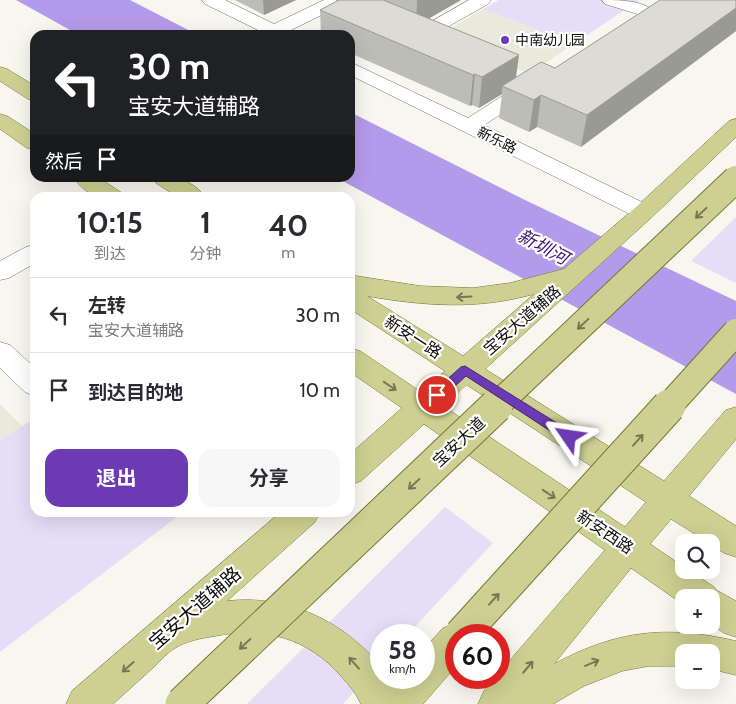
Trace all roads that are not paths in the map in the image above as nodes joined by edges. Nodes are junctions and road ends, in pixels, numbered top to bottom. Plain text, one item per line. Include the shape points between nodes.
1 (211, 0) edge
2 (315, 0) edge
3 (482, 0) edge
4 (611, 0) edge
5 (662, 0) edge
6 (341, 3) edge
7 (273, 30) edge
8 (446, 47) edge
9 (355, 70) edge
10 (0, 73) edge
11 (534, 78) edge
12 (30, 92) edge
13 (0, 120) edge
14 (736, 125) edge
15 (469, 126) junction
16 (30, 141) edge
17 (736, 179) edge
18 (91, 182) edge
19 (170, 182) edge
20 (105, 192) edge
21 (186, 192) edge
22 (644, 212) junction
23 (30, 256) edge
24 (0, 272) edge
25 (574, 275) junction
26 (355, 285) edge
27 (355, 299) edge
28 (736, 332) edge
29 (0, 352) edge
30 (355, 361) edge
31 (465, 370) junction
32 (30, 380) edge
33 (422, 408) junction
34 (735, 419) edge
35 (355, 468) edge
36 (668, 500) junction
37 (284, 517) edge
38 (298, 517) edge
39 (736, 543) edge
40 (628, 548) junction
41 (243, 566) junction
42 (689, 589) edge
43 (720, 610) edge
44 (736, 621) edge
45 (471, 624) edge
46 (163, 636) junction
47 (445, 652) edge
48 (736, 658) edge
49 (435, 664) edge
50 (412, 689) edge
51 (85, 704) edge
52 (182, 704) edge
53 (380, 704) edge
54 (398, 704) edge
55 (497, 704) edge
56 (519, 704) edge

1 - 7 street
2 - 7 street
3 - 8 street via 410,33
4 - 5 street via 636,17
6 - 7 street
9 - 15 street, 新乐路
10 - 12 main road
11 - 15 street
13 - 16 main road
14 - 22 main road, 宝安大道辅路
15 - 22 street, 新乐路
17 -> 52 main road, 宝安大道, bridge
18 - 20 main road
19 - 21 main road
22 - 25 main road, 宝安大道辅路
23 - 24 street
25 -> 26 main road via 491,295 430,297
25 - 31 main road, 宝安大道辅路
27 - 31 main road, 新安一路
45 -> 28 main road, bridge
29 - 32 street
30 -> 33 main road
31 - 33 main road, 宝安大道辅路
31 - 36 main road, 新安一路
33 - 35 main road, 宝安大道辅路
33 -> 40 main road, 新安西路
34 - 36 main road
36 - 39 main road
36 - 40 main road
37 - 41 main road
38 - 41 main road, 宝安大道辅路
40 - 42 main road, 新安西路
55 -> 40 main road
41 - 46 main road, 宝安大道辅路
43 - 44 main road
46 -> 51 main road, 宝安大道辅路
53 -> 46 main road via 367,678 342,649 315,631 284,619 243,614 193,624
47 - 49 main road
56 -> 48 main road via 593,662 625,652 683,648
50 - 54 main road

